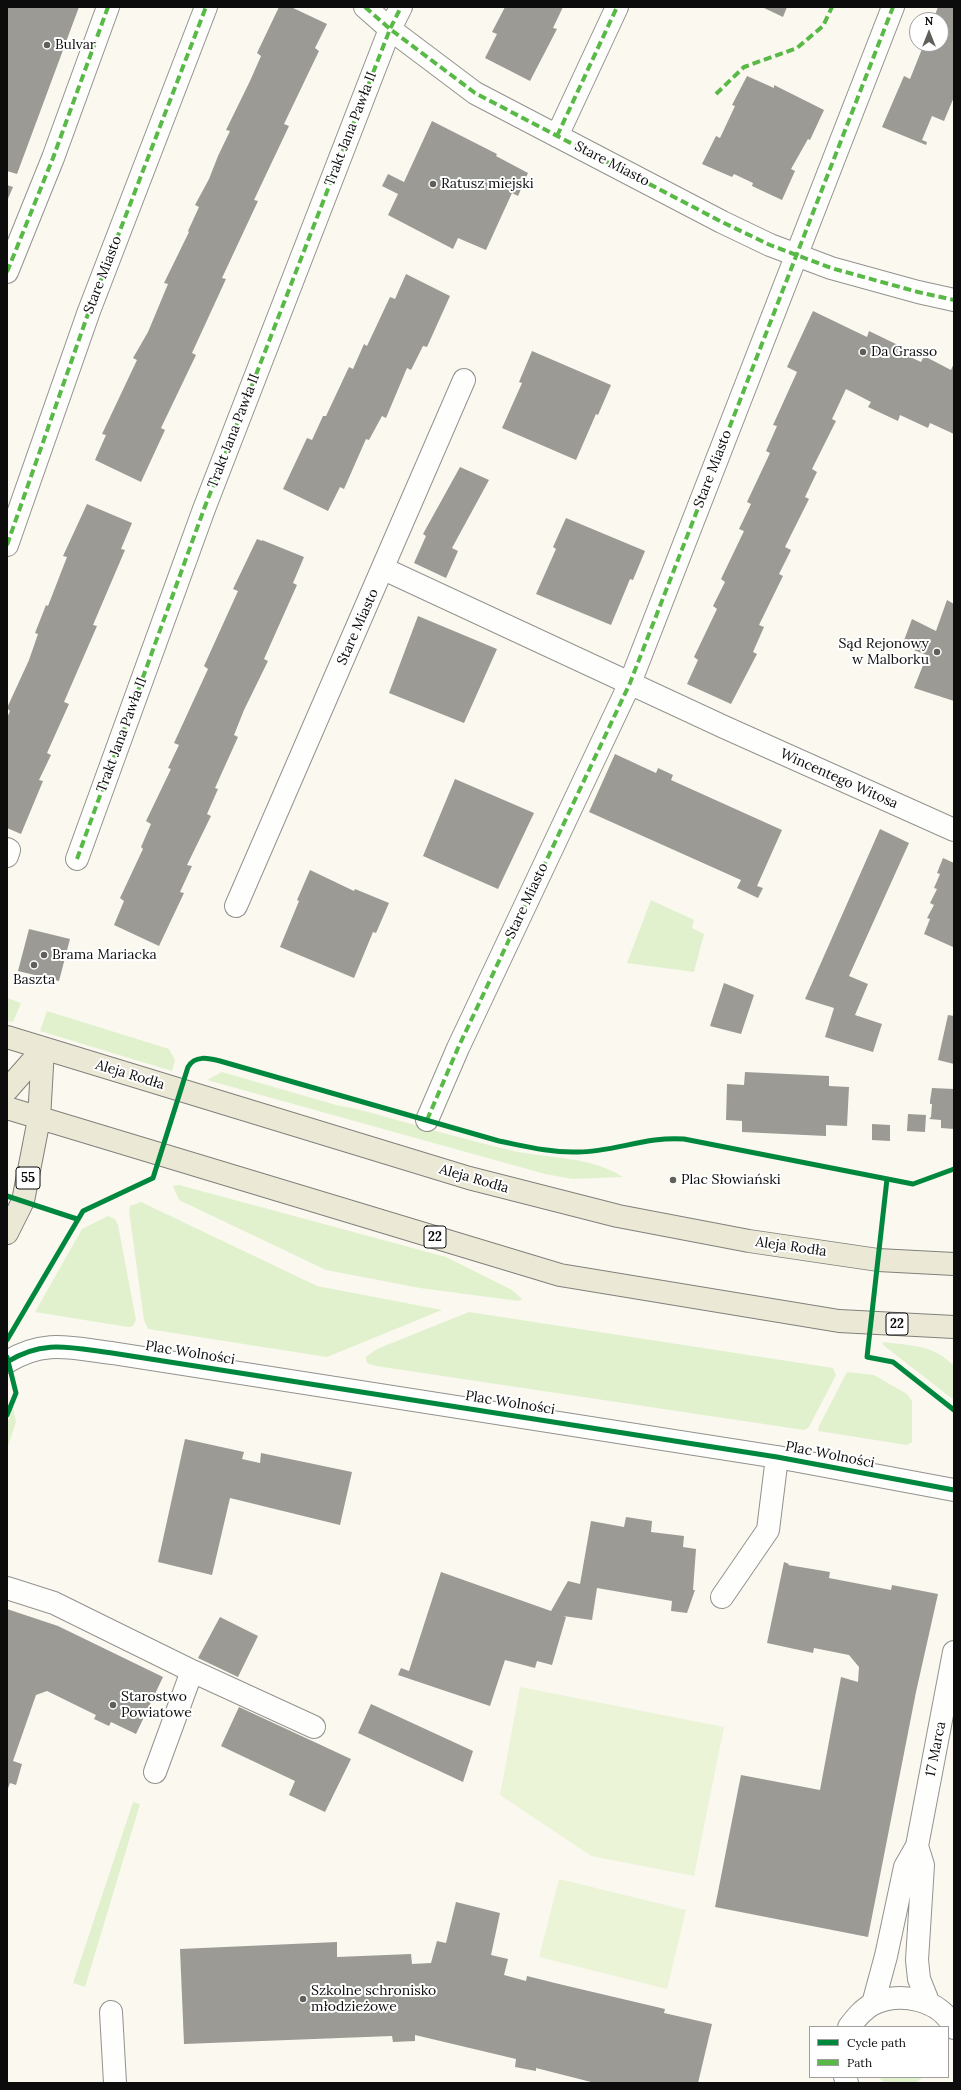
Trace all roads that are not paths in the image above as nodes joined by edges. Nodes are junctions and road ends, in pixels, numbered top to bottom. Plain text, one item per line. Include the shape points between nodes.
1 (108, 7) edge
2 (206, 7) edge
3 (365, 7) edge
4 (401, 7) edge
5 (617, 7) edge
6 (893, 7) edge
7 (390, 29) junction
8 (557, 136) junction
9 (797, 255) junction
10 (7, 272) edge
11 (954, 300) edge
12 (464, 380) dead end
13 (7, 545) edge
14 (384, 569) junction
15 (630, 683) junction
16 (954, 830) edge
17 (7, 849) edge
18 (7, 856) edge
19 (77, 859) dead end
20 (236, 906) dead end
21 (7, 1037) edge
22 (43, 1049) junction
23 (7, 1090) edge
24 (7, 1108) edge
25 (39, 1119) junction
26 (427, 1120) dead end
27 (7, 1233) edge
28 (954, 1264) edge
29 (954, 1327) edge
30 (7, 1362) edge
31 (777, 1457) junction
32 (954, 1490) edge
33 (7, 1588) edge
34 (722, 1597) dead end
35 (954, 1652) edge
36 (192, 1671) junction
37 (314, 1727) dead end
38 (155, 1772) dead end
39 (917, 1846) junction
40 (873, 2004) junction
41 (929, 2004) junction
42 (111, 2012) dead end
43 (850, 2026) edge
44 (954, 2028) edge
45 (114, 2083) edge

1 - 10 street via 53,158
2 - 13 street, Stare Miasto via 89,311
3 - 7 street, Stare Miasto
4 - 7 street, Trakt Jana Pawła II
5 - 8 street
6 - 9 street, Stare Miasto
7 - 8 street, Stare Miasto via 475,93
7 - 19 street, Trakt Jana Pawła II via 204,509
8 - 9 street, Stare Miasto via 722,222
9 - 11 street, Stare Miasto via 865,278
9 - 15 street, Stare Miasto
12 - 14 street, Stare Miasto
14 - 15 street
14 - 20 street, Stare Miasto
15 - 16 street, Wincentego Witosa
15 - 26 street, Stare Miasto via 458,1048
17 - 18 street
21 - 22 main road, Aleja Rodła
22 - 23 main road
22 - 25 main road, 55
22 - 28 main road, Aleja Rodła via 469,1178 618,1216 749,1241 878,1260
24 - 25 main road, 22
25 - 27 main road, 55 via 23,1201
25 - 29 main road, 22 via 560,1275 839,1321
30 - 31 street, Plac Wolności via 38,1348 61,1346
31 - 32 street, Plac Wolności
31 - 34 street via 768,1530
33 - 36 street via 54,1603
35 - 39 street, 17 Marca
36 - 37 street
36 - 38 street
39 - 40 street, 17 Marca via 905,1867
39 - 41 street, 17 Marca via 923,1865 917,1960 919,1979
40 - 41 street via 891,1998 910,1998
40 - 43 street via 857,2016
41 - 44 street via 942,2013
42 - 45 street

